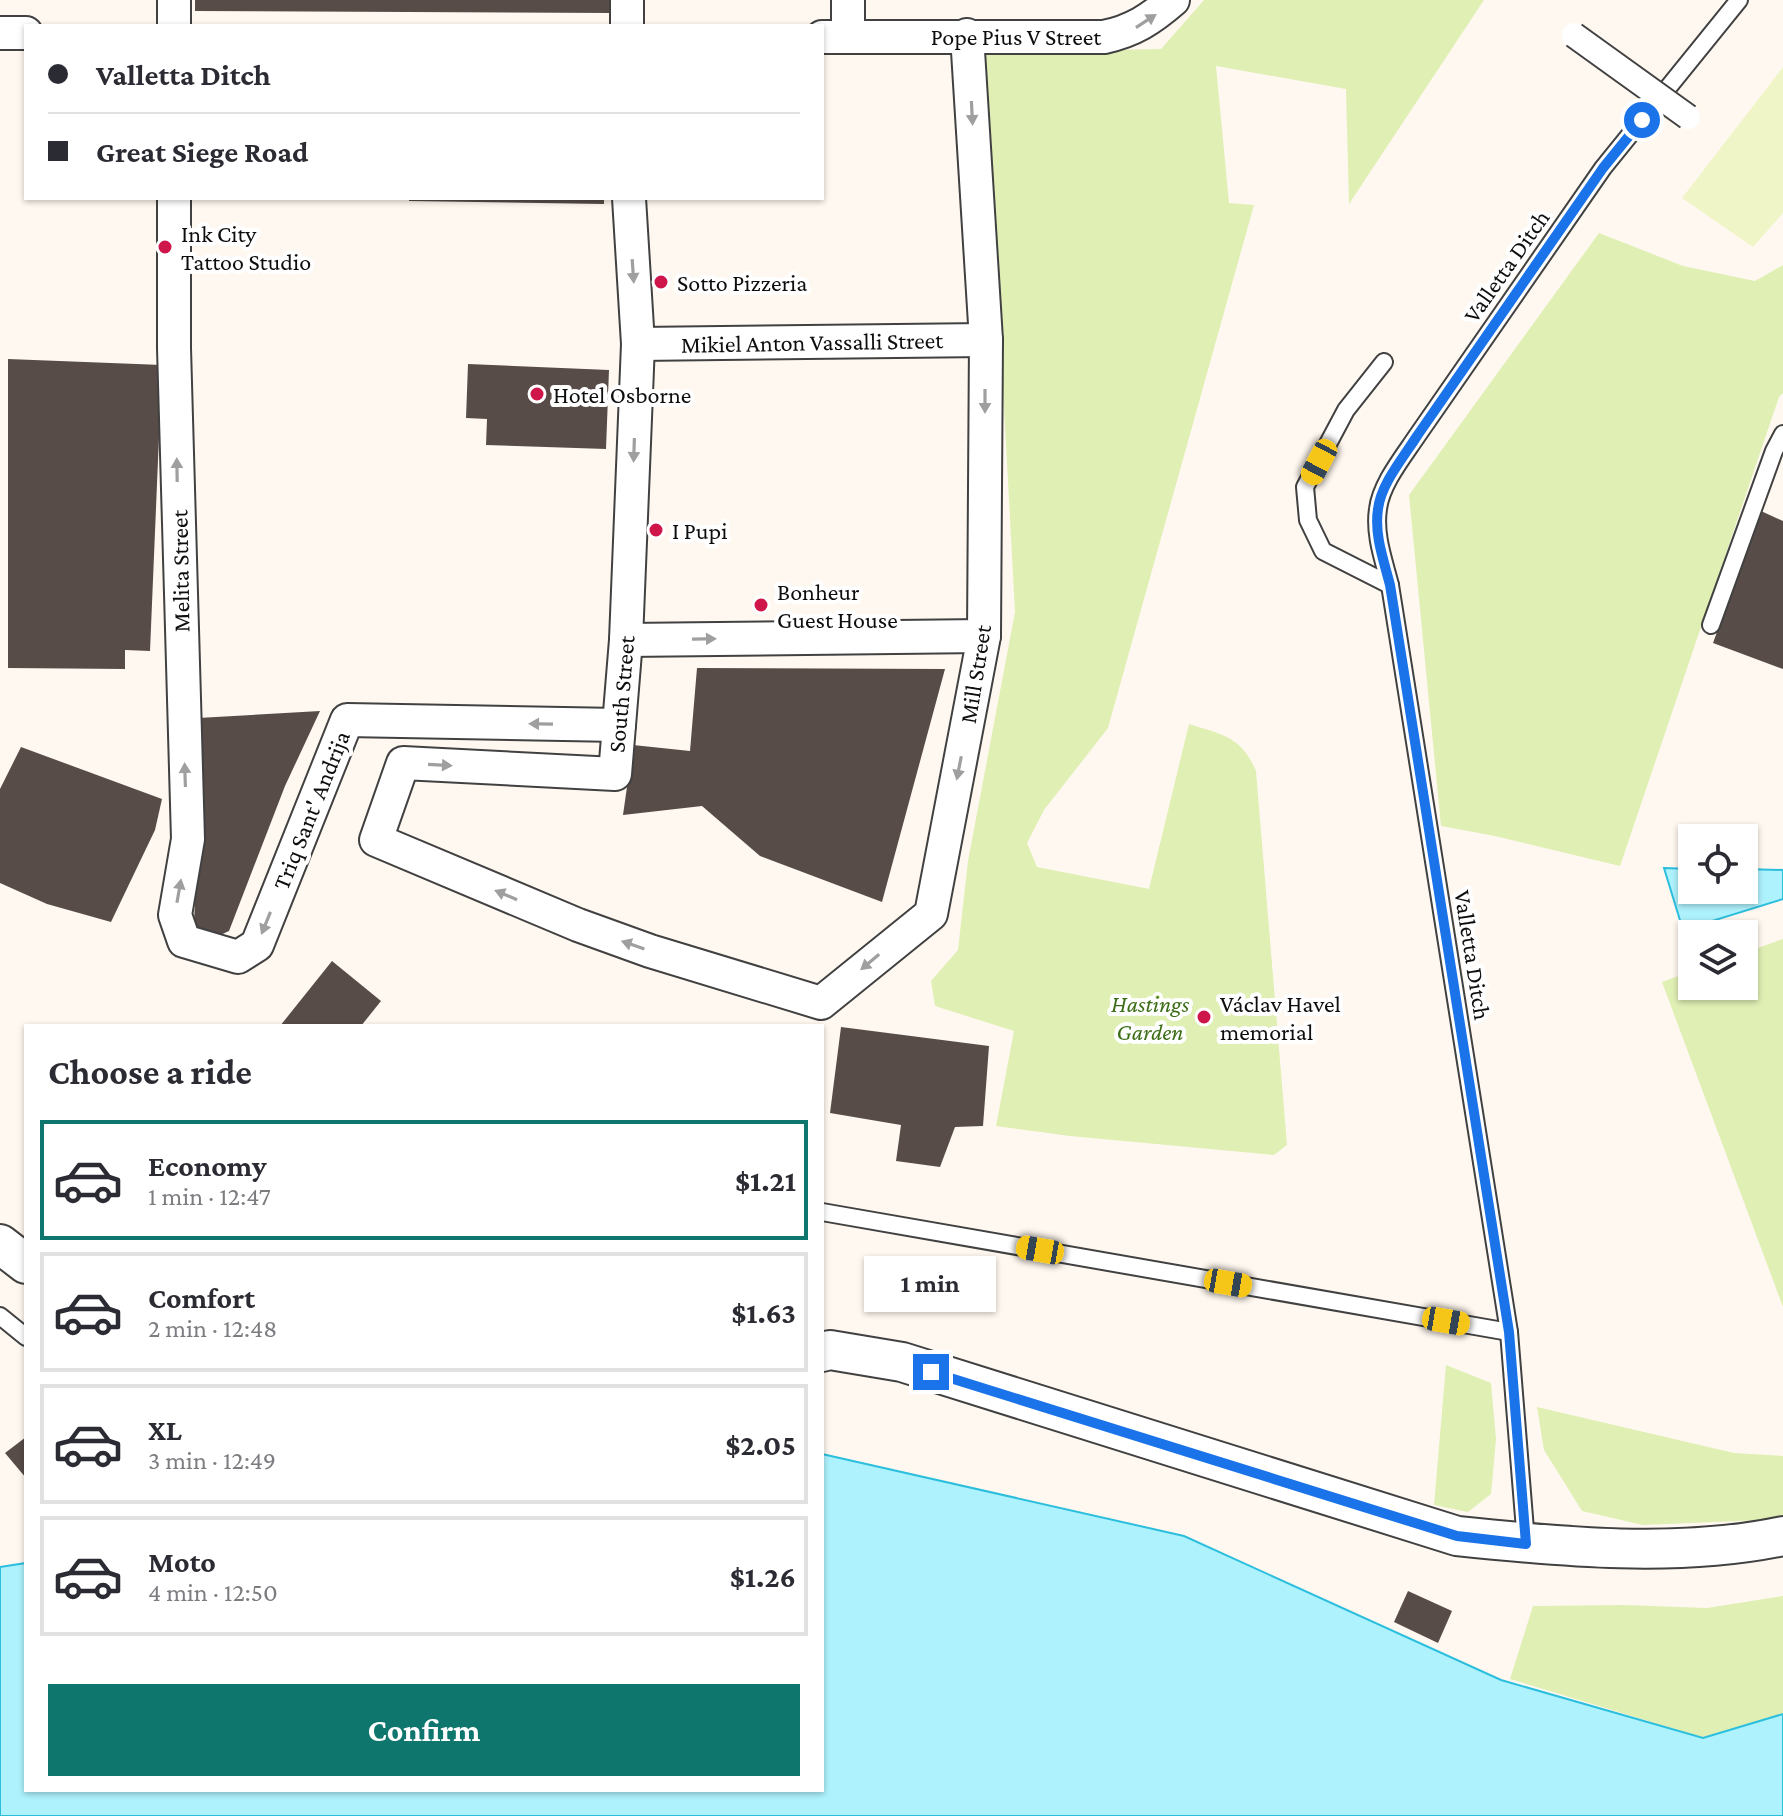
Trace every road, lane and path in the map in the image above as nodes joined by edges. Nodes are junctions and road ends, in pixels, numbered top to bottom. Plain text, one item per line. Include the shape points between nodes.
1 (174, 0) edge
2 (627, 0) edge
3 (848, 0) edge
4 (1173, 0) edge
5 (1739, 0) edge
6 (174, 24) edge
7 (627, 24) edge
8 (0, 33) edge
9 (24, 33) edge
10 (967, 35) junction
11 (1574, 35) dead end
12 (835, 37) edge
13 (1688, 117) dead end
14 (174, 200) edge
15 (629, 200) edge
16 (986, 340) junction
17 (638, 344) junction
18 (1384, 362) dead end
19 (1783, 434) edge
20 (1390, 585) junction
21 (1711, 625) dead end
22 (984, 636) junction
23 (626, 640) junction
24 (619, 725) junction
25 (578, 925) joint
26 (184, 941) joint
27 (824, 1212) edge
28 (0, 1244) edge
29 (24, 1262) edge
30 (0, 1316) edge
31 (1509, 1332) junction
32 (24, 1335) edge
33 (824, 1352) edge
34 (1783, 1536) edge
35 (1526, 1544) junction

1 - 6 street
2 - 7 street
3 - 12 street
10 -> 4 street, Pope Pius V Street via 1104,37 1145,24
5 - 20 lane, Valletta Ditch via 1603,168 1389,481 1378,508 1379,542
8 - 9 street
10 - 12 street, Pope Pius V Street
10 -> 16 street, Mill Street
11 - 13 street, bridge
26 -> 14 street, Melita Street via 175,915 188,839
15 -> 17 street, South Street
16 - 17 street, Mikiel Anton Vassalli Street
16 -> 22 street, Mill Street
17 -> 23 street, South Street
18 - 20 lane via 1346,410 1305,487 1308,520 1323,551
19 - 21 lane
20 - 31 lane, Valletta Ditch
23 -> 22 street
22 -> 25 street, Mill Street via 931,914 821,1003
23 - 24 street, South Street
25 -> 24 street, South Street via 376,840 403,763 615,774
24 -> 26 street, Triq Sant' Andrija via 347,720 257,945 238,957
27 - 31 lane
28 - 29 street
30 - 32 lane
31 - 35 lane, Valletta Ditch
33 - 35 street via 902,1362 1457,1536
34 - 35 street via 1651,1550

